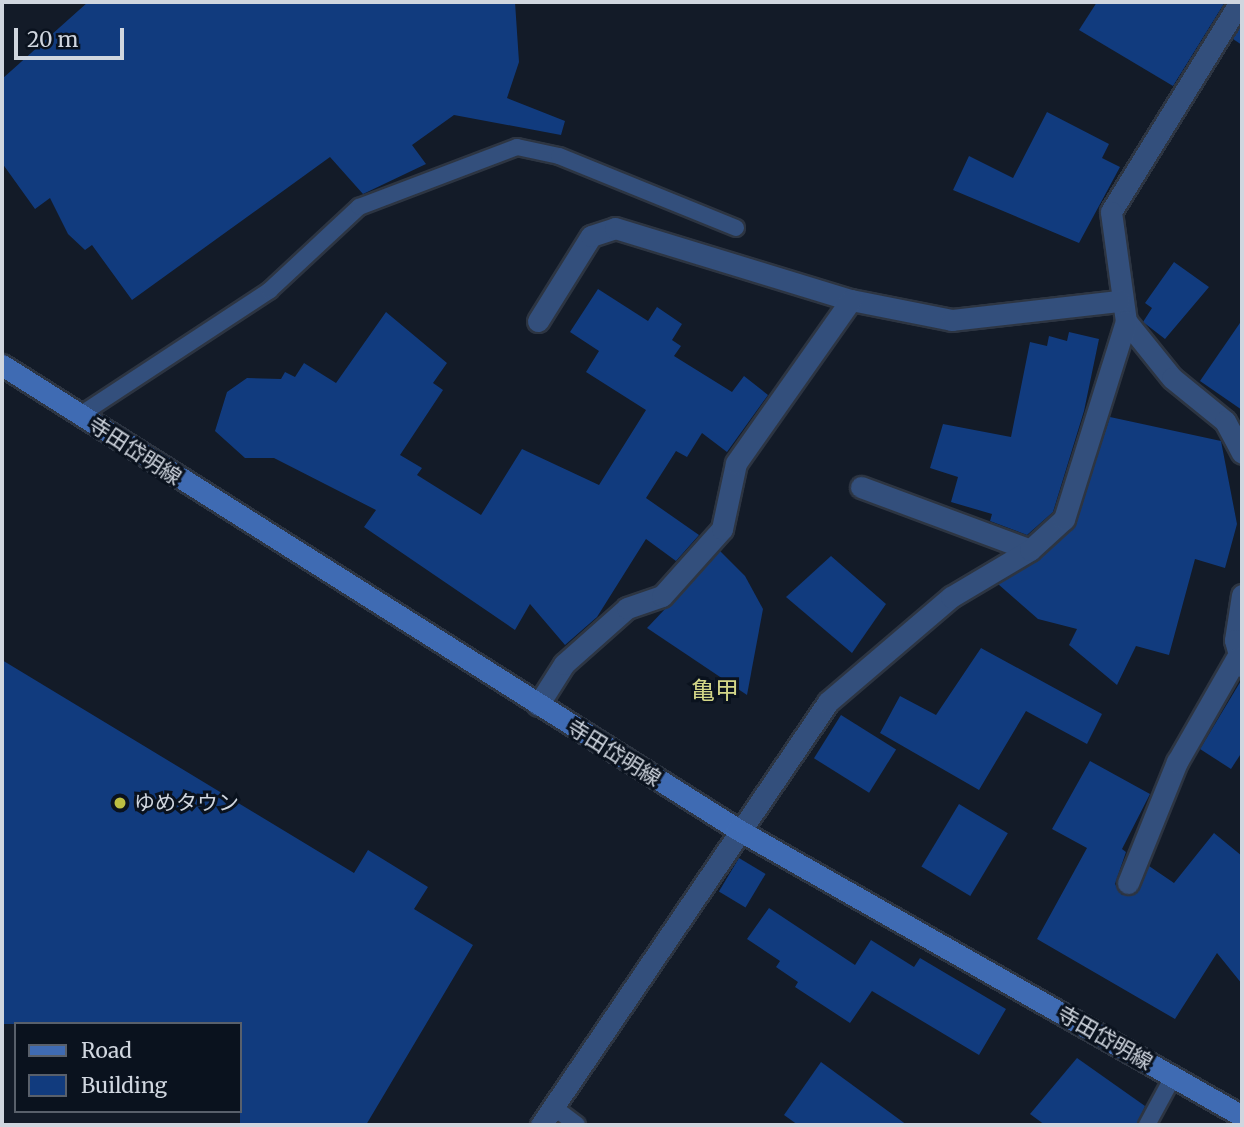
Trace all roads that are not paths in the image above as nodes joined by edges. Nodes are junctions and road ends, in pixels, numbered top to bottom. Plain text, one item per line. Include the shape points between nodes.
1 (1240, 2) edge
2 (736, 228) dead end
3 (851, 300) junction
4 (1123, 311) junction
5 (538, 321) dead end
6 (2, 365) edge
7 (80, 415) junction
8 (1242, 453) edge
9 (860, 487) dead end
10 (1030, 550) junction
11 (1242, 595) edge
12 (1239, 662) edge
13 (538, 705) junction
14 (737, 829) junction
15 (1128, 883) dead end
16 (1173, 1077) junction
17 (556, 1109) junction
18 (1242, 1116) edge
19 (541, 1125) edge
20 (577, 1125) edge
21 (1147, 1125) edge

1 - 4 street via 1111,212
2 - 7 lane via 559,156 517,146 359,206 270,289
3 - 4 street via 952,320
3 - 5 street via 615,228 592,236
3 - 13 street via 736,463 722,530 662,596 627,608 564,664
4 - 8 street via 1172,378 1225,421
4 - 10 street via 1064,519
6 - 7 main road, 寺田岱明線
7 - 13 main road, 寺田岱明線
9 - 10 street
10 - 14 street via 951,597 847,683 773,789
11 - 12 street
12 - 15 street via 1177,762
13 - 14 main road, 寺田岱明線
14 - 16 main road, 寺田岱明線
14 - 17 street
16 - 18 main road, 寺田岱明線
16 - 21 lane
17 - 19 street
17 - 20 lane

